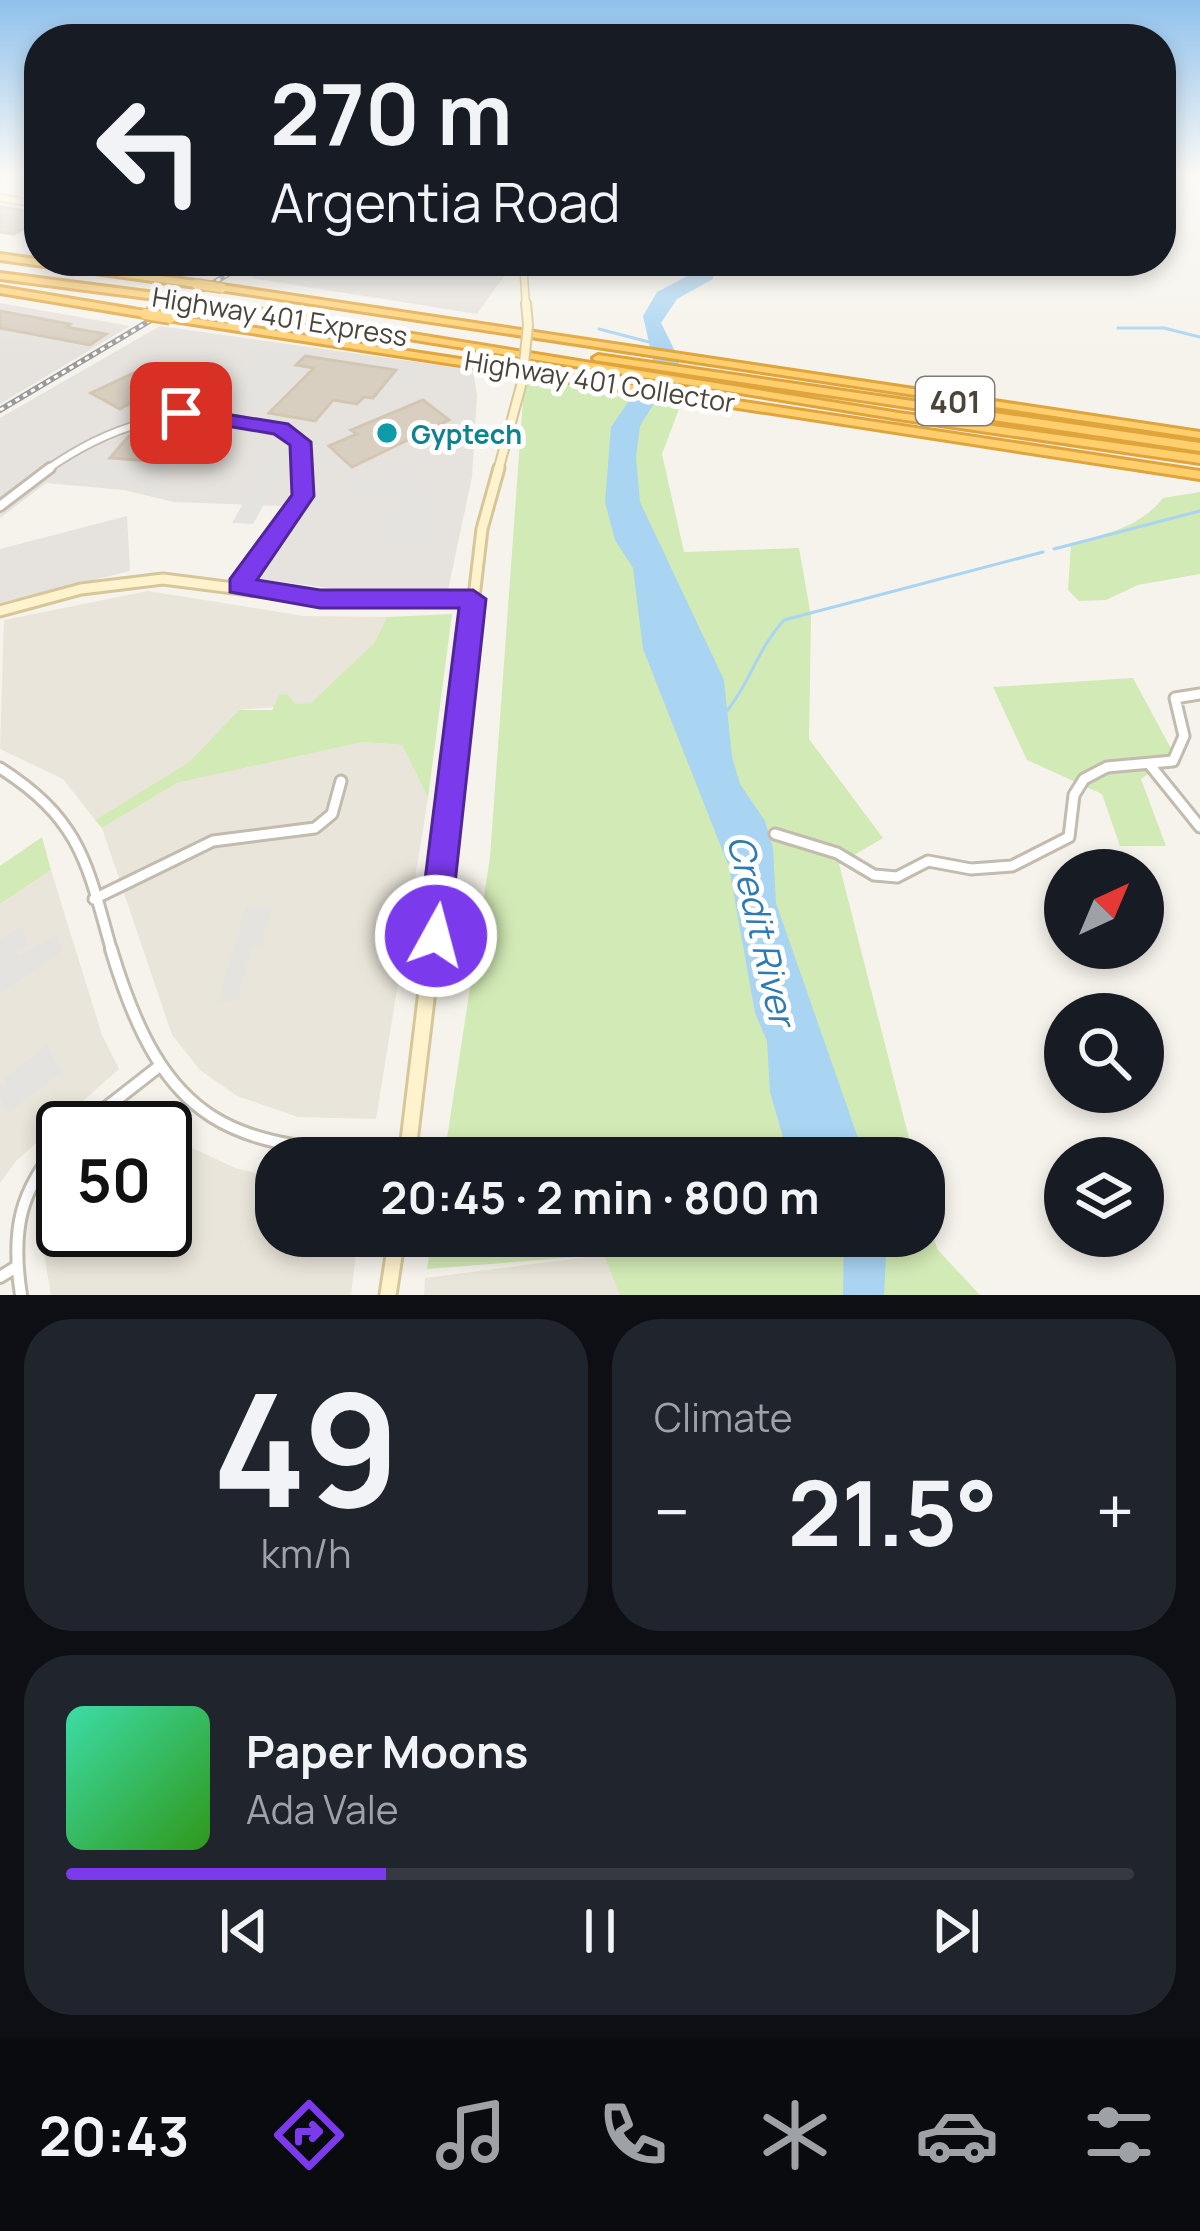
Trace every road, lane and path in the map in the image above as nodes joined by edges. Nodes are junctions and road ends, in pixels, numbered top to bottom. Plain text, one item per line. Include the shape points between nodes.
1 (92, 276) edge
2 (128, 276) edge
3 (524, 276) edge
4 (0, 282) edge
5 (620, 361) junction
6 (494, 364) junction
7 (699, 379) junction
8 (1200, 435) edge
9 (1200, 447) edge
10 (1200, 459) edge
11 (1200, 473) edge
12 (0, 506) edge
13 (239, 586) junction
14 (473, 599) junction
15 (0, 611) edge
16 (1200, 694) edge
17 (1150, 765) junction
18 (0, 768) edge
19 (341, 781) dead end
20 (1200, 826) edge
21 (775, 834) dead end
22 (94, 899) junction
23 (157, 1067) junction
24 (114, 1101) edge
25 (410, 1137) edge
26 (255, 1138) edge
27 (36, 1177) edge
28 (394, 1257) edge
29 (16, 1267) junction
30 (0, 1277) edge
31 (21, 1295) edge
32 (388, 1295) edge

1 - 5 highway, Highway 401 Express / 401, bridge
2 - 5 highway, Highway 401 Collector / 401, bridge
3 - 14 main road, bridge via 522,382 488,498
4 - 5 highway, Highway 401 Express / 401, bridge
4 - 6 highway
4 - 6 highway, Highway 401 Collector / 401, bridge via 145,314
5 - 7 highway, Highway 401 Express / 401
5 - 7 highway, Highway 401 Collector / 401
6 - 7 highway, Highway 401 Collector / 401 via 602,382
7 - 8 highway, Highway 401 Collector / 401
7 - 9 highway, Highway 401 Express / 401
7 - 10 highway, Highway 401 Express / 401
7 - 11 highway, Highway 401 Collector / 401
12 - 13 street via 102,434 144,417 181,413 288,431 301,442 303,496
13 - 14 main road via 320,599
13 - 15 main road via 128,581
14 - 25 main road
16 - 17 street via 1175,698 1182,750 1173,761
17 - 20 street
17 - 21 street via 1088,775 1073,794 1069,837 1012,866 928,861 897,877 874,875 837,853
18 - 22 street via 31,782 63,814
19 - 22 street via 332,814 315,828 213,841
22 - 23 street via 138,1034
23 - 24 street
23 - 26 street via 197,1109
27 - 29 street via 19,1200
28 - 32 main road
29 - 30 street
29 - 31 street

